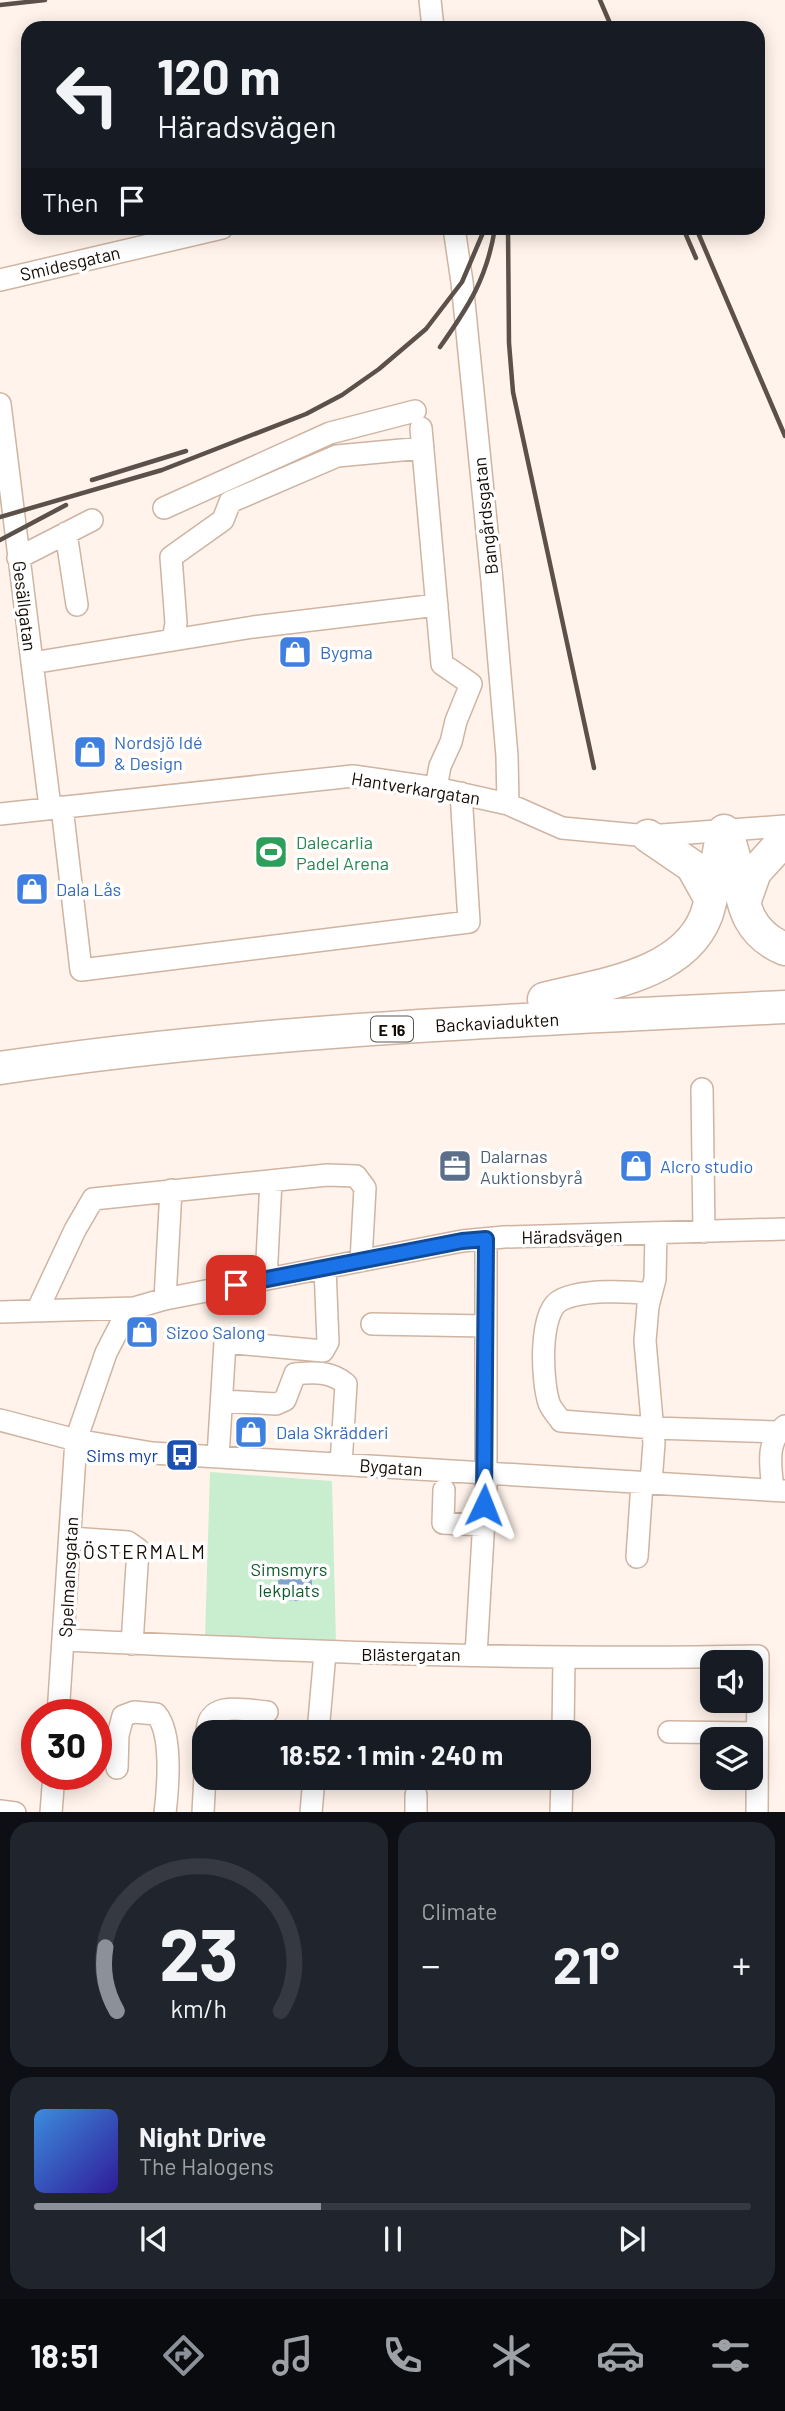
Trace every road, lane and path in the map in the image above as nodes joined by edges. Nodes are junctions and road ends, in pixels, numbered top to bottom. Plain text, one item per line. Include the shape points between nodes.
1 (430, 0) edge
2 (432, 21) edge
3 (192, 235) edge
4 (455, 235) edge
5 (0, 280) edge
6 (0, 404) edge
7 (420, 429) junction
8 (164, 508) dead end
9 (92, 520) dead end
10 (66, 533) junction
11 (18, 558) junction
12 (77, 605) dead end
13 (437, 605) junction
14 (173, 640) junction
15 (32, 663) junction
16 (436, 788) junction
17 (461, 793) junction
18 (508, 804) junction
19 (56, 807) junction
20 (0, 814) edge
21 (785, 826) edge
22 (724, 831) junction
23 (648, 836) junction
24 (785, 839) edge
25 (710, 898) junction
26 (744, 903) junction
27 (785, 949) edge
28 (785, 987) edge
29 (544, 999) junction
30 (785, 1007) edge
31 (0, 1047) edge
32 (0, 1068) edge
33 (702, 1089) dead end
34 (271, 1181) junction
35 (171, 1190) junction
36 (785, 1229) edge
37 (704, 1232) junction
38 (656, 1234) junction
39 (486, 1239) junction
40 (361, 1261) junction
41 (325, 1268) junction
42 (266, 1279) junction
43 (652, 1294) junction
44 (165, 1299) junction
45 (134, 1308) junction
46 (37, 1311) junction
47 (0, 1312) edge
48 (372, 1324) dead end
49 (486, 1326) junction
50 (222, 1401) junction
51 (0, 1420) edge
52 (654, 1428) junction
53 (781, 1429) edge
54 (76, 1440) junction
55 (218, 1457) junction
56 (341, 1464) junction
57 (485, 1472) junction
58 (646, 1483) junction
59 (444, 1490) dead end
60 (779, 1491) edge
61 (483, 1525) junction
62 (70, 1538) junction
63 (637, 1557) dead end
64 (65, 1640) junction
65 (131, 1644) junction
66 (325, 1653) junction
67 (476, 1655) junction
68 (564, 1658) junction
69 (59, 1699) edge
70 (267, 1712) dead end
71 (209, 1720) edge
72 (319, 1720) edge
73 (563, 1720) edge
74 (757, 1727) edge
75 (669, 1732) dead end
76 (700, 1732) edge
77 (117, 1768) dead end
78 (53, 1790) edge
79 (204, 1790) edge
80 (313, 1790) edge
81 (562, 1790) edge
82 (757, 1790) edge
83 (0, 1811) edge
84 (15, 1812) edge
85 (51, 1812) edge
86 (165, 1812) edge
87 (203, 1812) edge
88 (311, 1812) edge
89 (561, 1812) edge
90 (757, 1812) edge

1 - 2 street
3 - 5 street, Smidesgatan
4 - 18 street, Bangårdsgatan via 491,567
6 - 11 street, Gesällgatan
7 - 8 street via 330,433
7 - 13 street
7 - 14 street via 337,456 230,502 223,520 171,557
9 - 10 street
10 - 11 street
10 - 12 street
11 - 15 street, Gesällgatan
13 - 14 street
13 - 16 street via 442,664 471,684
14 - 15 street
15 - 19 street, Gesällgatan
16 - 17 street, Hantverkargatan
16 - 19 street, Hantverkargatan via 353,776
17 - 18 street, Hantverkargatan
17 - 19 street, Gesällgatan via 469,922 81,970
18 - 23 street, Hantverkargatan via 562,828
19 - 20 street, Hantverkargatan
21 - 22 street, Hantverkargatan
22 - 23 street, Hantverkargatan
22 - 25 highway
22 - 26 highway
23 - 25 highway via 692,866
24 - 26 highway via 755,872
25 - 29 highway via 699,931 663,964
26 - 27 highway via 758,931
28 - 29 highway, Backaviadukten / E 16
29 - 31 highway, Backaviadukten / E 16 via 313,1013
30 - 32 highway, Backaviadukten / E 16 via 313,1034
33 - 37 street
34 - 35 street
34 - 40 street via 356,1176 365,1188
34 - 42 street
35 - 44 street
35 - 46 street via 93,1199
36 - 37 street, Häradsvägen
37 - 38 street, Häradsvägen
38 - 39 street, Häradsvägen
38 - 43 street
39 - 40 street, Häradsvägen
39 - 49 street
40 - 41 street, Häradsvägen
41 - 42 street, Häradsvägen
41 - 50 street via 327,1342 323,1351 225,1342
42 - 44 street, Häradsvägen
43 - 52 street via 645,1341
43 - 52 street via 578,1294 558,1301 548,1317 544,1371 549,1405 561,1420
44 - 45 street, Häradsvägen
45 - 46 street, Häradsvägen
45 - 54 street via 106,1353
46 - 47 street, Häradsvägen
48 - 49 street
49 - 57 street
50 - 55 street
50 - 56 street via 276,1404 285,1400 295,1374 338,1377 346,1384
51 - 54 street, Bygatan
52 - 53 street
52 - 58 street
53 - 60 street via 770,1453
54 - 55 street, Bygatan via 152,1453
54 - 62 street, Spelmansgatan
55 - 56 street, Bygatan
56 - 57 street, Bygatan
57 - 58 street, Bygatan
57 - 61 street
58 - 60 street, Bygatan
58 - 63 street
59 - 61 street via 443,1523
61 - 67 street
62 - 64 street, Spelmansgatan
62 - 65 street via 128,1542 138,1549
64 - 65 street, Blästergatan
64 - 69 street, Spelmansgatan
65 - 66 street, Blästergatan
66 - 67 street, Blästergatan
66 - 72 street
67 - 68 street, Blästergatan
68 - 73 street
68 - 74 street, Blästergatan via 758,1656
70 - 71 street via 232,1709 214,1713
75 - 76 street
77 - 86 street via 123,1716 156,1714 167,1754
78 - 85 street
79 - 87 street
80 - 88 street
81 - 89 street
82 - 90 street
83 - 84 street

